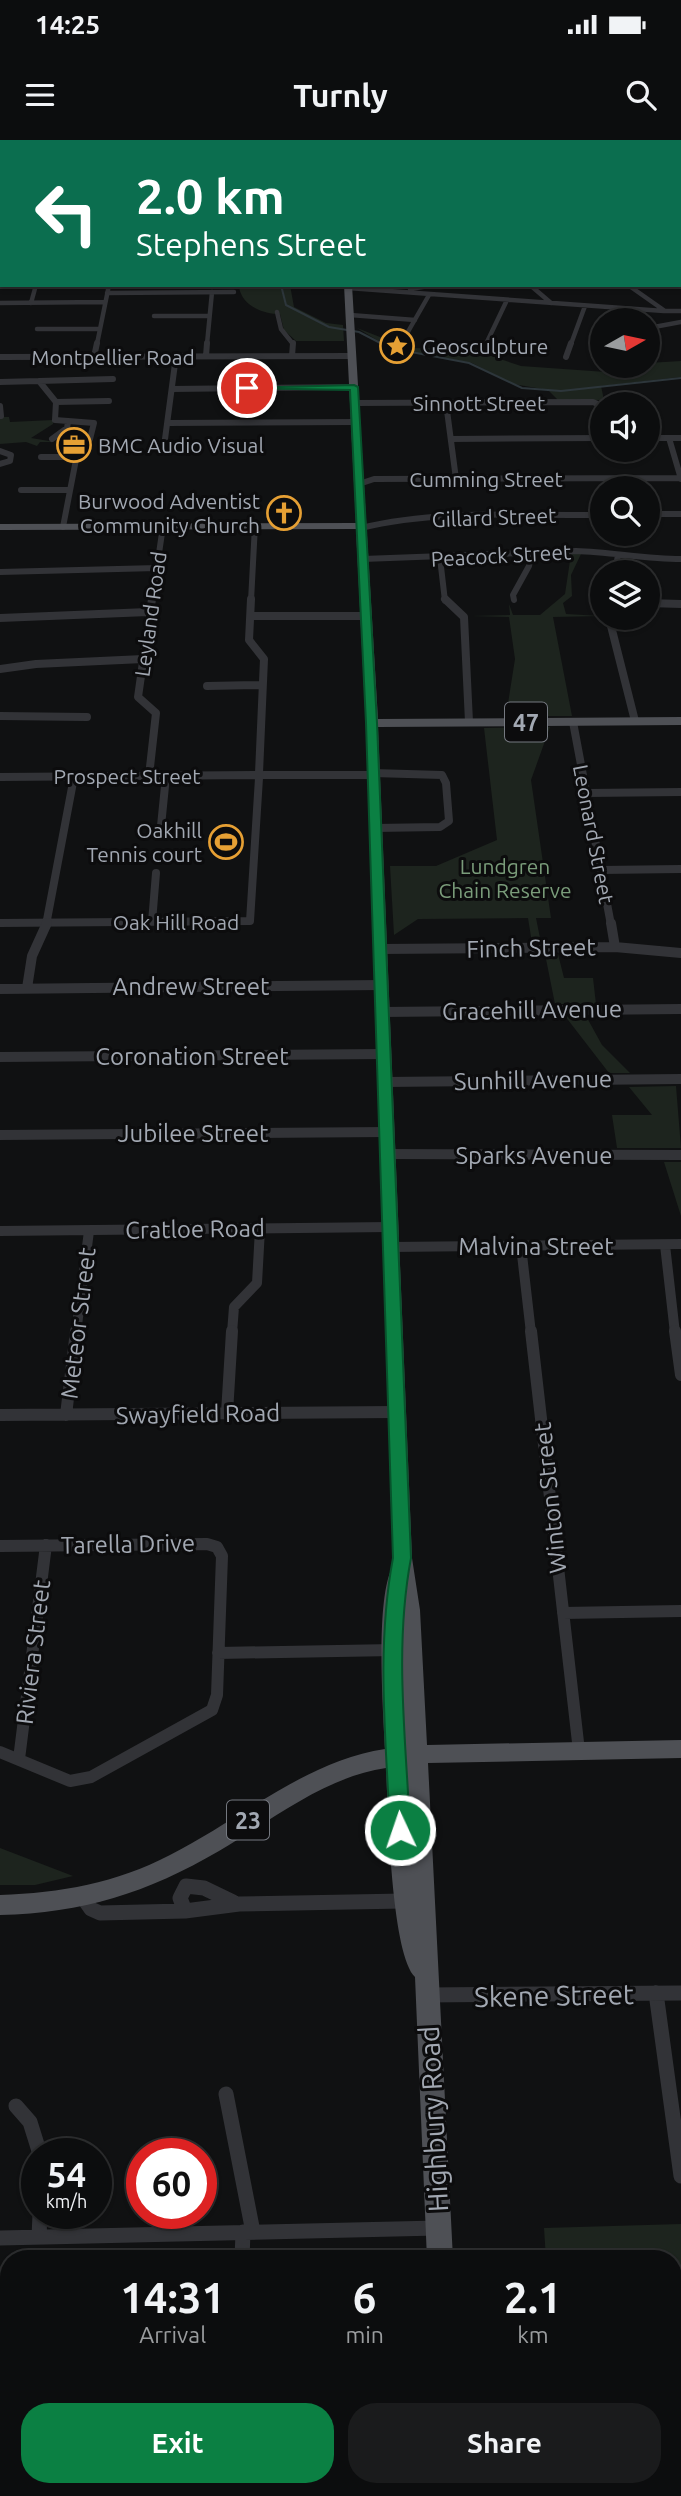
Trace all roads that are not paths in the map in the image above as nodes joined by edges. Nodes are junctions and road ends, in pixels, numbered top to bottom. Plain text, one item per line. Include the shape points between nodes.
1 (35, 287) edge
2 (108, 287) edge
3 (348, 287) edge
4 (425, 287) edge
5 (532, 287) edge
6 (631, 287) edge
7 (212, 292) junction
8 (234, 292) dead end
9 (408, 292) junction
10 (107, 293) junction
11 (429, 295) junction
12 (507, 300) junction
13 (105, 302) junction
14 (0, 303) edge
15 (31, 303) junction
16 (551, 303) junction
17 (585, 306) junction
18 (616, 308) edge
19 (277, 313) dead end
20 (672, 313) edge
21 (153, 316) dead end
22 (209, 316) junction
23 (350, 316) junction
24 (415, 320) junction
25 (37, 329) dead end
26 (99, 329) junction
27 (401, 345) dead end
28 (484, 349) dead end
29 (176, 356) junction
30 (206, 356) junction
31 (292, 356) junction
32 (352, 356) junction
33 (0, 357) edge
34 (94, 357) junction
35 (566, 357) dead end
36 (113, 379) dead end
37 (39, 381) junction
38 (0, 382) edge
39 (354, 387) junction
40 (172, 389) junction
41 (109, 400) dead end
42 (56, 402) junction
43 (590, 402) edge
44 (355, 403) junction
45 (446, 403) junction
46 (0, 406) edge
47 (2, 416) edge
48 (68, 422) junction
49 (356, 422) junction
50 (168, 423) junction
51 (590, 438) edge
52 (660, 438) edge
53 (669, 438) junction
54 (681, 438) edge
55 (52, 439) dead end
56 (166, 439) dead end
57 (451, 439) junction
58 (0, 451) edge
59 (41, 457) dead end
60 (77, 457) junction
61 (3, 463) edge
62 (6, 471) dead end
63 (681, 478) edge
64 (359, 479) junction
65 (456, 479) junction
66 (22, 490) dead end
67 (69, 490) junction
68 (660, 514) edge
69 (681, 514) edge
70 (590, 515) edge
71 (361, 521) junction
72 (313, 525) junction
73 (163, 526) junction
74 (255, 526) junction
75 (0, 527) edge
76 (63, 527) junction
77 (362, 541) junction
78 (532, 551) junction
79 (618, 555) junction
80 (440, 558) junction
81 (363, 559) junction
82 (681, 559) edge
83 (617, 560) edge
84 (157, 568) junction
85 (0, 572) edge
86 (514, 600) dead end
87 (660, 603) edge
88 (681, 604) edge
89 (148, 612) junction
90 (366, 616) junction
91 (251, 617) junction
92 (0, 618) edge
93 (612, 630) edge
94 (144, 659) junction
95 (0, 669) edge
96 (262, 685) junction
97 (207, 686) dead end
98 (0, 716) edge
99 (87, 717) dead end
100 (635, 721) junction
101 (681, 721) edge
102 (469, 722) junction
103 (573, 722) junction
104 (372, 723) junction
105 (373, 774) junction
106 (259, 775) junction
107 (74, 776) junction
108 (149, 776) junction
109 (166, 776) junction
110 (0, 777) edge
111 (681, 792) edge
112 (587, 793) junction
113 (160, 826) dead end
114 (375, 828) junction
115 (681, 869) edge
116 (601, 870) junction
117 (156, 873) dead end
118 (152, 922) junction
119 (0, 923) edge
120 (47, 923) junction
121 (615, 947) junction
122 (380, 949) junction
123 (681, 953) edge
124 (382, 985) junction
125 (27, 988) junction
126 (0, 989) edge
127 (681, 1009) edge
128 (382, 1012) junction
129 (384, 1054) junction
130 (0, 1057) edge
131 (681, 1079) edge
132 (385, 1082) junction
133 (387, 1132) junction
134 (0, 1135) edge
135 (387, 1154) junction
136 (681, 1155) edge
137 (390, 1227) junction
138 (260, 1229) junction
139 (0, 1231) edge
140 (89, 1231) junction
141 (681, 1244) edge
142 (665, 1245) junction
143 (522, 1246) junction
144 (391, 1247) junction
145 (681, 1375) edge
146 (396, 1412) junction
147 (227, 1413) junction
148 (0, 1415) edge
149 (66, 1415) junction
150 (47, 1545) junction
151 (0, 1546) edge
152 (681, 1611) edge
153 (563, 1613) junction
154 (401, 1650) junction
155 (218, 1653) junction
156 (681, 1749) edge
157 (579, 1751) junction
158 (0, 1752) edge
159 (407, 1754) junction
160 (19, 1759) junction
161 (84, 1899) junction
162 (415, 1901) junction
163 (239, 1904) junction
164 (0, 1905) edge
165 (185, 1911) junction
166 (426, 1987) junction
167 (656, 1993) junction
168 (681, 1993) edge
169 (226, 2094) dead end
170 (16, 2106) dead end
171 (35, 2138) edge
172 (681, 2176) edge
173 (439, 2228) junction
174 (39, 2229) edge
175 (248, 2232) junction
176 (39, 2237) junction
177 (0, 2238) edge
178 (244, 2250) edge
179 (440, 2250) edge

1 - 15 street
2 - 10 street
3 - 9 street
3 - 23 main road, Highbury Road
4 - 9 street
5 - 16 street
6 - 20 street
7 - 8 street
7 - 10 street
7 - 22 street
9 - 11 street
10 - 13 street
11 - 12 street
11 - 24 street
12 - 16 street
12 - 28 street
13 - 15 street
13 - 26 street
14 - 15 street
16 - 17 street
17 - 18 street
17 - 35 street
19 - 31 street via 281,329 293,341
21 - 22 street
22 - 30 street
23 - 24 street
23 - 32 main road, Highbury Road
24 - 27 street
25 - 26 street
26 - 34 street
29 - 30 street, Montpellier Road
29 - 34 street, Montpellier Road
29 - 40 street
30 - 31 street, Montpellier Road
31 - 32 street, Montpellier Road
32 - 39 main road, Highbury Road
33 - 34 street, Montpellier Road
36 - 37 street
37 - 38 street
37 - 42 street
39 - 40 street
39 - 44 main road, Highbury Road
40 - 50 street
41 - 42 street
42 - 48 street via 55,420
43 - 45 street, Sinnott Street
44 - 45 street, Sinnott Street
44 - 49 main road, Highbury Road
45 - 57 street
46 - 47 street
48 - 55 street
48 - 60 street via 94,423
49 - 50 street
49 - 64 main road, Highbury Road
50 - 56 street
51 - 57 street
52 - 53 street
53 - 54 street
53 - 63 street
57 - 65 street
58 - 61 street via 11,454
59 - 60 street
60 - 67 street
61 - 62 street
63 - 65 street, Cumming Street
64 - 65 street, Cumming Street
64 - 71 main road, Highbury Road
66 - 67 street
67 - 76 street
68 - 69 street
70 - 71 street, Gillard Street
71 - 72 main road
71 - 77 main road, Highbury Road
72 - 74 main road
72 - 77 main road via 349,530
73 - 74 main road
73 - 76 main road
73 - 84 street, Leyland Road
74 - 91 street
75 - 76 main road
77 - 81 main road, Highbury Road
78 - 79 street, Peacock Street
78 - 80 street, Peacock Street
78 - 86 street
79 - 82 street, Peacock Street
79 - 83 street
80 - 81 street, Peacock Street
80 - 102 street via 445,601 464,617
81 - 90 main road, Highbury Road
84 - 85 street
84 - 89 street, Leyland Road
87 - 88 street
89 - 92 street
89 - 94 street, Leyland Road
90 - 91 street
90 - 104 main road, Highbury Road
91 - 96 street via 249,640 264,659
93 - 100 street
94 - 95 street
94 - 108 street, Leyland Road via 138,697 156,713
96 - 97 street
96 - 106 street
98 - 99 street
100 - 101 main road, 47
100 - 103 main road, 47
102 - 103 main road, 47
102 - 104 main road, 47
103 - 112 street, Leonard Street
104 - 105 main road, Highbury Road
105 - 106 street, Prospect Street
105 - 114 main road, Highbury Road
105 - 114 street, Prospect Street via 442,775 449,821 440,827
106 - 109 street, Prospect Street
106 - 118 street, Oak Hill Road via 250,921
107 - 108 street, Prospect Street
107 - 110 street, Prospect Street
107 - 120 street
108 - 109 street, Prospect Street
109 - 113 street
111 - 112 street
112 - 116 street, Leonard Street
114 - 122 main road, Highbury Road
115 - 116 street
116 - 121 street, Leonard Street
117 - 118 street
118 - 120 street, Oak Hill Road
119 - 120 street, Oak Hill Road
120 - 125 street via 32,957
121 - 122 street, Finch Street
121 - 123 street, Finch Street
122 - 124 main road, Highbury Road
124 - 125 street, Andrew Street
124 - 128 main road, Highbury Road
125 - 126 street, Andrew Street
127 - 128 street, Gracehill Avenue
128 - 129 main road, Highbury Road
129 - 130 street, Coronation Street
129 - 132 main road, Highbury Road
131 - 132 street, Sunhill Avenue
132 - 133 main road, Highbury Road
133 - 134 street, Jubilee Street
133 - 135 main road, Highbury Road
135 - 136 street, Sparks Avenue
135 - 137 main road, Highbury Road
137 - 138 street, Cratloe Road
137 - 144 main road, Highbury Road
138 - 140 street, Cratloe Road
138 - 147 street via 257,1283 234,1307
139 - 140 street, Cratloe Road
140 - 149 street, Meteor Street
141 - 142 street, Malvina Street
142 - 143 street, Malvina Street
142 - 145 street via 674,1286
143 - 144 street, Malvina Street
143 - 153 street, Winton Street
144 - 146 main road, Highbury Road
146 - 147 street, Swayfield Road
146 - 154 main road, Highbury Road via 402,1558 394,1601
147 - 149 street, Swayfield Road
148 - 149 street, Swayfield Road
150 - 151 street, Tarella Drive
150 - 155 street, Tarella Drive via 217,1547 222,1556
150 - 160 street, Riviera Street
152 - 153 street
153 - 157 street, Winton Street
154 - 155 street
154 - 159 main road, Highbury Road
155 - 160 street, Tarella Drive via 212,1710 91,1777 70,1781
156 - 157 main road, 23
157 - 159 main road, 23
158 - 160 street
159 - 161 main road, 23 via 325,1776 149,1877
159 - 162 main road, Highbury Road
161 - 164 main road, 23
161 - 165 street via 100,1913
162 - 163 street
162 - 166 main road, Highbury Road
163 - 165 street
163 - 165 street via 195,1884 181,1889 179,1902
166 - 167 street, Skene Street
166 - 173 main road, Highbury Road
167 - 168 street, Skene Street
167 - 172 street
169 - 175 street
170 - 171 street via 30,2122
173 - 175 street
173 - 179 main road, Highbury Road
174 - 176 street
175 - 176 street
175 - 178 street
176 - 177 street

